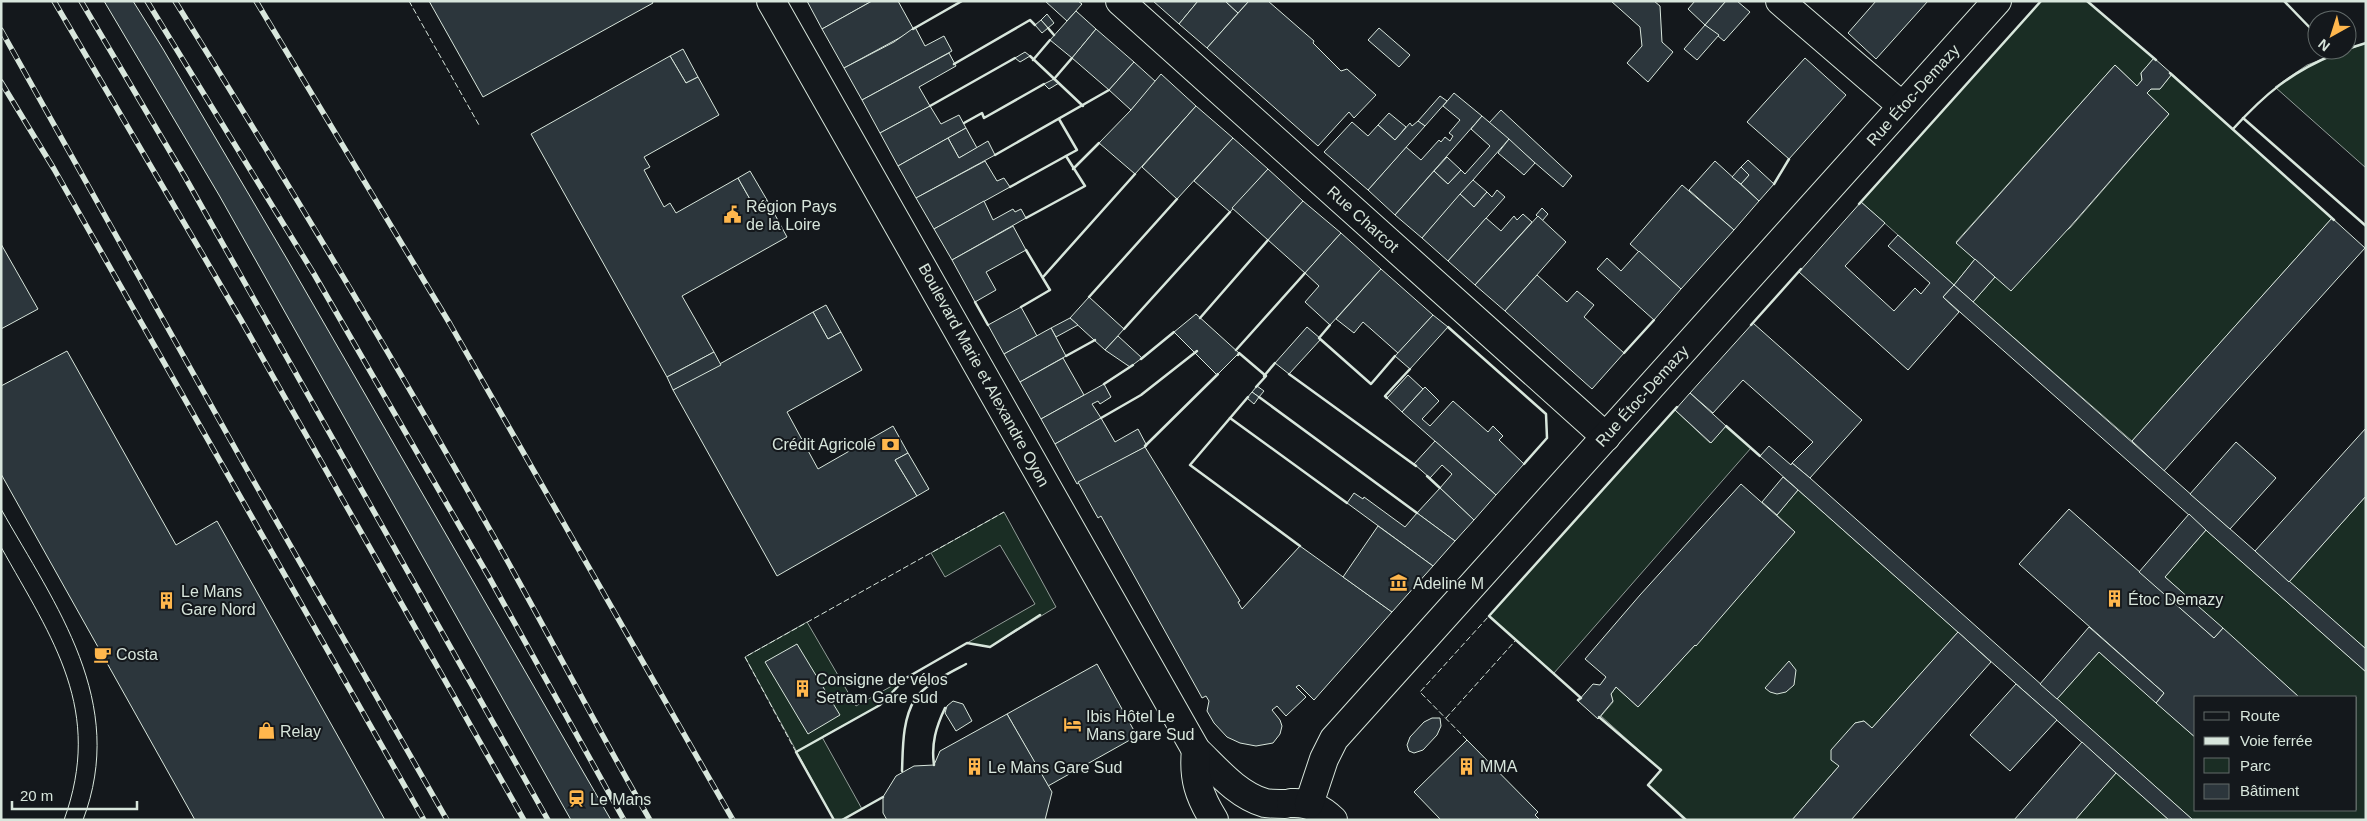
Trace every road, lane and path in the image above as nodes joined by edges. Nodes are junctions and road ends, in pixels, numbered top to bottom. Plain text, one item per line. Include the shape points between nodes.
1 (771, 1) edge
2 (1120, 1) edge
3 (1780, 1) edge
4 (1997, 1) edge
5 (1902, 106) junction
6 (1606, 436) junction
7 (1196, 750) junction
8 (1297, 804) junction
9 (1214, 820) edge
10 (1259, 820) edge
11 (1333, 820) edge

1 - 7 street, Boulevard Marie et Alexandre Oyon
2 - 6 street, Rue Charcot
3 - 5 street
4 - 5 street, Rue Étoc-Demazy
5 - 6 street, Rue Étoc-Demazy
6 - 8 street, Rue Étoc-Demazy via 1334,739
7 - 8 street, Boulevard Marie et Alexandre Oyon via 1227,780 1249,795 1266,803
7 - 9 street via 1197,787
8 - 10 street via 1266,813
8 - 11 street via 1324,812

